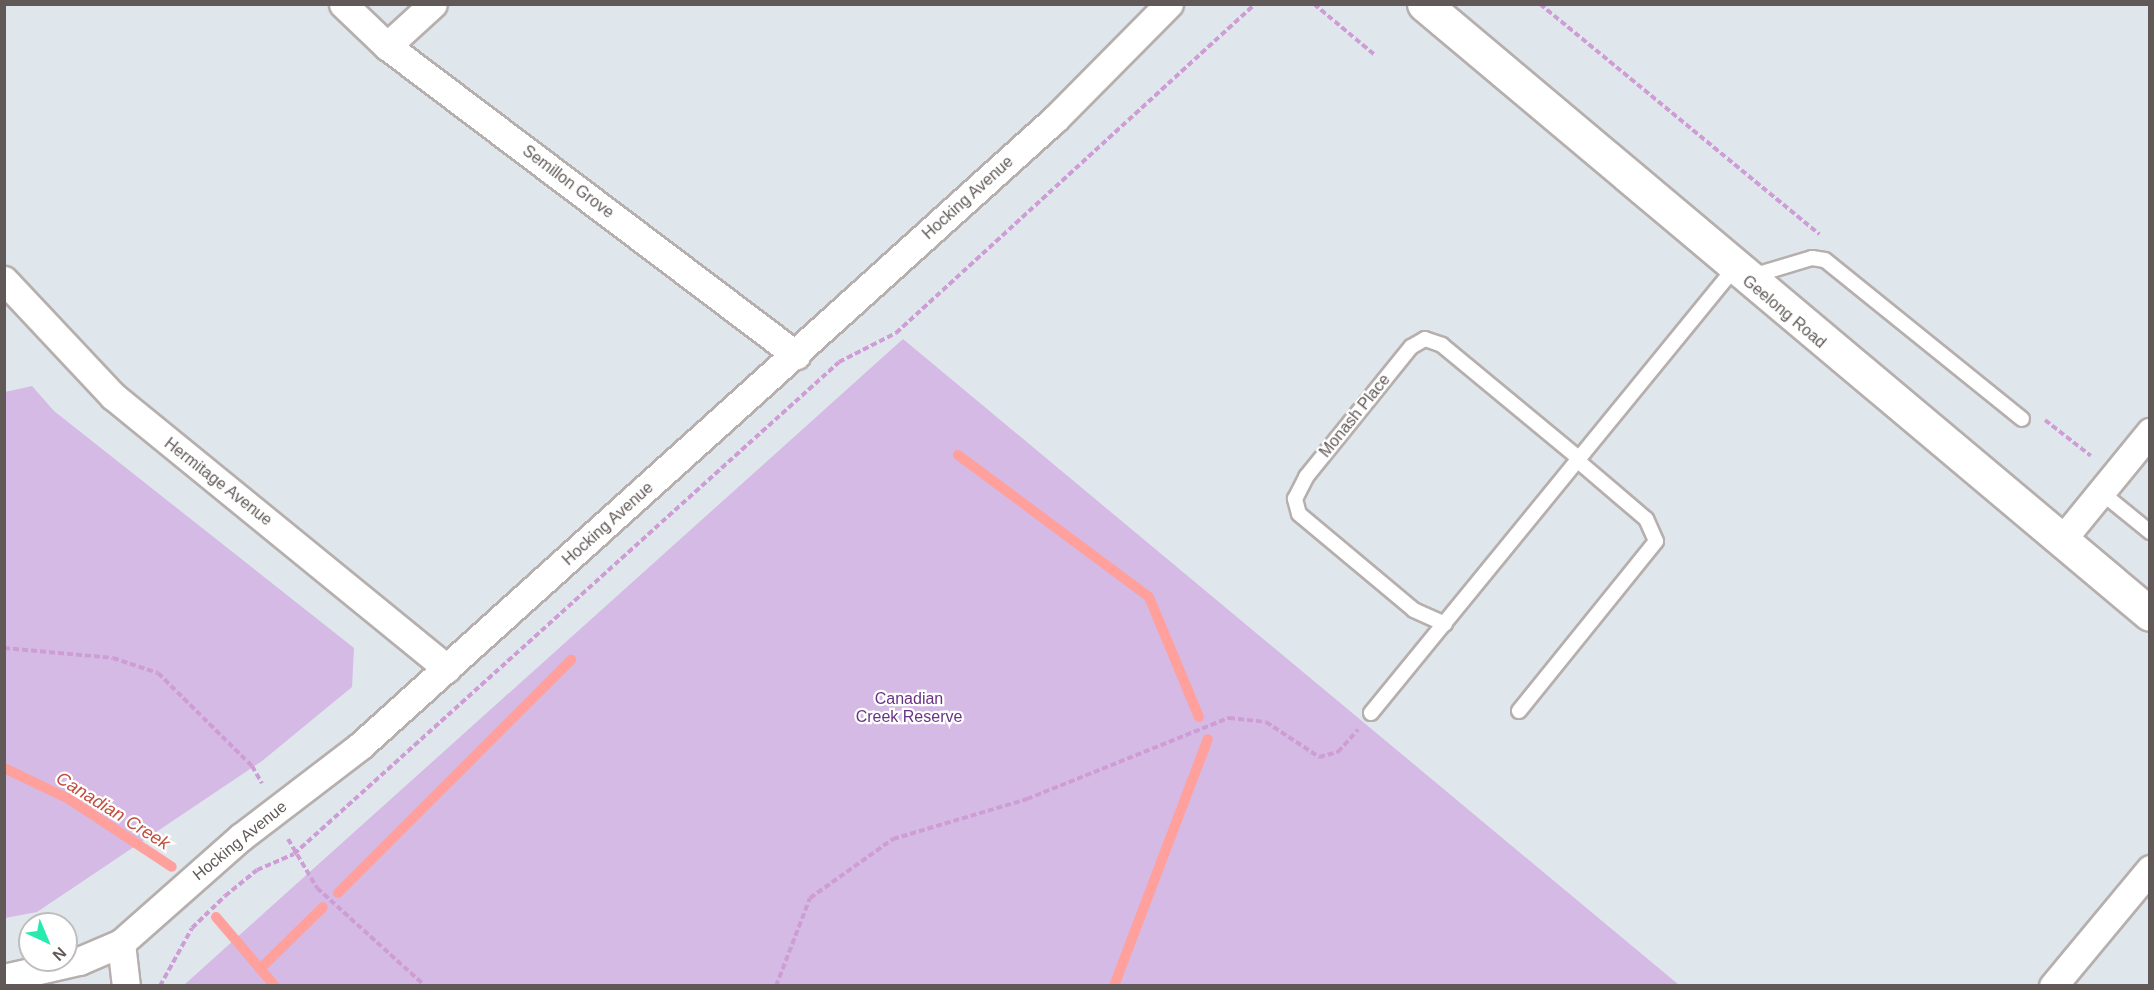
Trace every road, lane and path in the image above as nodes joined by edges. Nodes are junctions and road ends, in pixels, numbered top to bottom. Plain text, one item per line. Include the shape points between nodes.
1 (343, 4) edge
2 (433, 4) edge
3 (1169, 4) edge
4 (1255, 4) edge
5 (1314, 4) edge
6 (1424, 4) edge
7 (387, 46) junction
8 (1376, 56) dead end
9 (1739, 274) junction
10 (4, 280) edge
11 (796, 355) junction
12 (2022, 418) dead end
13 (2150, 432) edge
14 (1579, 460) junction
15 (2102, 493) junction
16 (2150, 532) edge
17 (2061, 541) junction
18 (2150, 614) edge
19 (1445, 624) junction
20 (4, 648) edge
21 (447, 668) junction
22 (1519, 711) dead end
23 (1371, 713) joint
24 (276, 811) junction
25 (294, 854) junction
26 (2150, 869) edge
27 (121, 942) junction
28 (75, 975) edge
29 (4, 978) edge
30 (126, 986) edge
31 (160, 986) edge
32 (425, 986) edge
33 (776, 986) edge
34 (2053, 986) edge

1 - 7 street, Semillon Grove
2 - 7 street
3 - 11 street, Hocking Avenue via 1055,119
4 - 25 path via 896,333 839,362
5 - 8 path
6 - 9 main road, Geelong Road
7 - 11 street, Semillon Grove
9 - 12 lane via 1812,258 1825,260
9 - 14 lane
9 - 17 main road, Geelong Road
10 - 21 street, Hermitage Avenue via 77,362 137,417
11 - 21 street, Hocking Avenue
13 - 15 street
14 - 19 lane
14 - 19 lane, Monash Place via 1442,345 1425,339 1411,347 1297,490 1299,514 1414,610
14 - 22 lane, Monash Place via 1646,519 1656,541
15 - 16 lane
15 - 17 street
17 - 18 main road, Geelong Road
19 - 23 lane
20 - 24 path via 113,658 158,674 252,766
21 - 24 street, Hocking Avenue
23 - 33 path via 1338,752 1319,757 1266,722 1229,718 1027,798 893,839 810,898
24 - 25 path
24 - 27 street, Hocking Avenue
25 - 31 path via 256,870 195,924
25 - 32 path via 317,888
26 - 34 street
27 - 28 street, Hocking Avenue
27 - 30 street
28 - 29 street, Hocking Avenue

